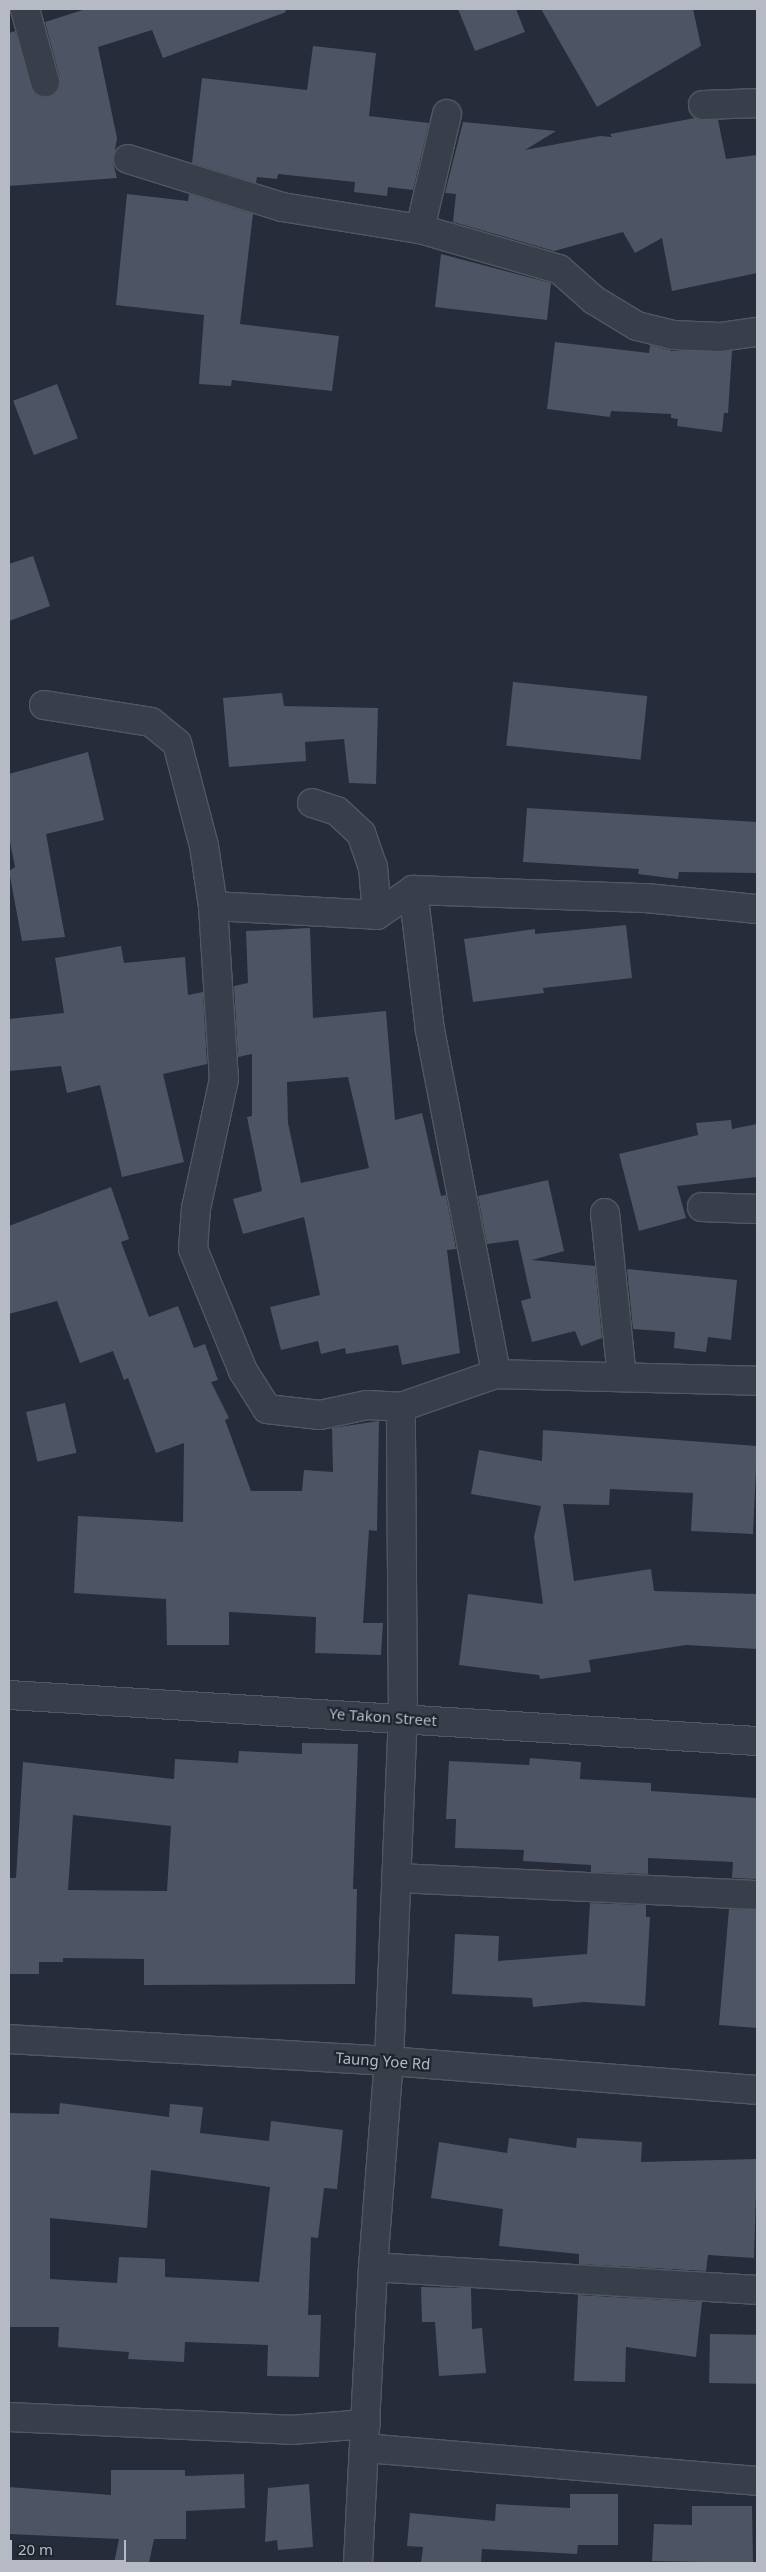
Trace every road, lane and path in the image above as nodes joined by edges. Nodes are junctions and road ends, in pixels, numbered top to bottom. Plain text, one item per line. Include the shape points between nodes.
1 (24, 9) edge
2 (44, 82) dead end
3 (757, 103) edge
4 (703, 105) dead end
5 (447, 114) dead end
6 (128, 159) dead end
7 (420, 229) junction
8 (757, 332) edge
9 (44, 705) dead end
10 (312, 803) dead end
11 (414, 890) junction
12 (213, 906) junction
13 (757, 909) edge
14 (377, 915) junction
15 (702, 1207) dead end
16 (757, 1208) edge
17 (605, 1213) dead end
18 (496, 1374) junction
19 (616, 1376) junction
20 (757, 1381) edge
21 (401, 1407) junction
22 (9, 1695) edge
23 (403, 1719) junction
24 (757, 1741) edge
25 (396, 1878) junction
26 (757, 1895) edge
27 (9, 2039) edge
28 (389, 2061) junction
29 (757, 2090) edge
30 (373, 2267) junction
31 (757, 2290) edge
32 (9, 2417) edge
33 (365, 2436) junction
34 (757, 2481) edge
35 (358, 2563) edge

1 - 2 street
3 - 4 street
5 - 7 street
6 - 7 street via 282,207
7 - 8 street via 559,269 594,300 637,326 673,335 720,337
9 - 12 street via 151,722 176,743 204,846
10 - 14 street via 337,811 361,833 373,867
11 - 13 street via 646,898
11 - 14 street
11 - 18 street via 430,1030
12 - 14 street
12 - 21 street via 224,1079 196,1208 193,1249 243,1371 268,1409 320,1415 367,1405
15 - 16 street
17 - 19 street via 622,1367
18 - 19 street
18 - 21 street
19 - 20 street
21 - 23 street
22 - 23 street, Ye Takon Street
23 - 24 street, Ye Takon Street
23 - 25 street
25 - 26 street
25 - 28 street
27 - 28 street, Taung Yoe Rd
28 - 29 street, Taung Yoe Rd
28 - 30 street
30 - 31 street
30 - 33 street
32 - 33 street
33 - 34 street
33 - 35 street

